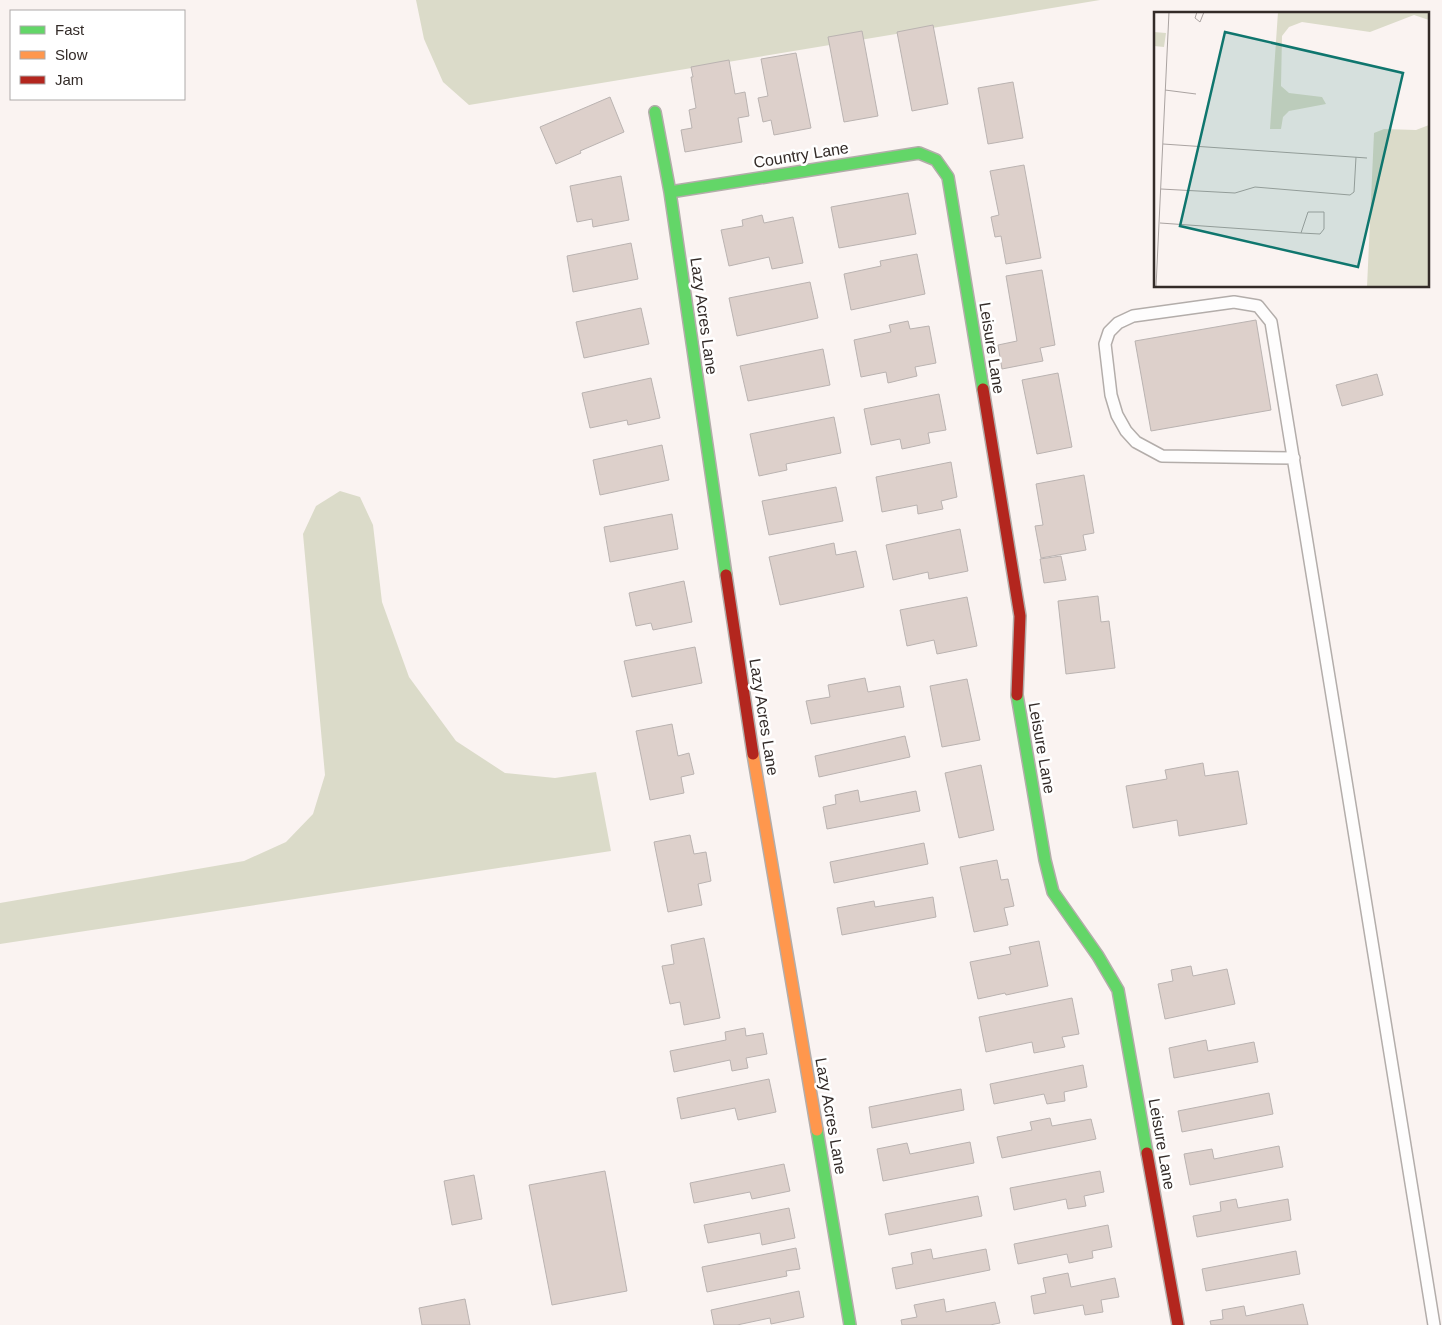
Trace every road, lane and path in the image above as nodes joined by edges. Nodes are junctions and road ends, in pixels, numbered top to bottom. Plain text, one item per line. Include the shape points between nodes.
1 (655, 112) dead end
2 (936, 160) joint
3 (670, 192) junction
4 (1294, 458) junction
5 (850, 1325) edge
6 (1178, 1325) edge
7 (1434, 1325) edge

1 - 3 street, Lazy Acres Lane
2 - 3 street, Country Lane via 919,153
2 - 6 street, Leisure Lane via 948,177 1020,616 1016,692 1045,860 1054,892 1118,990
3 - 5 street, Lazy Acres Lane via 752,751
4 - 4 lane via 1271,322 1258,306 1234,302 1133,316 1118,323 1110,332 1105,344 1111,396 1117,415 1136,442 1162,456
4 - 7 lane

